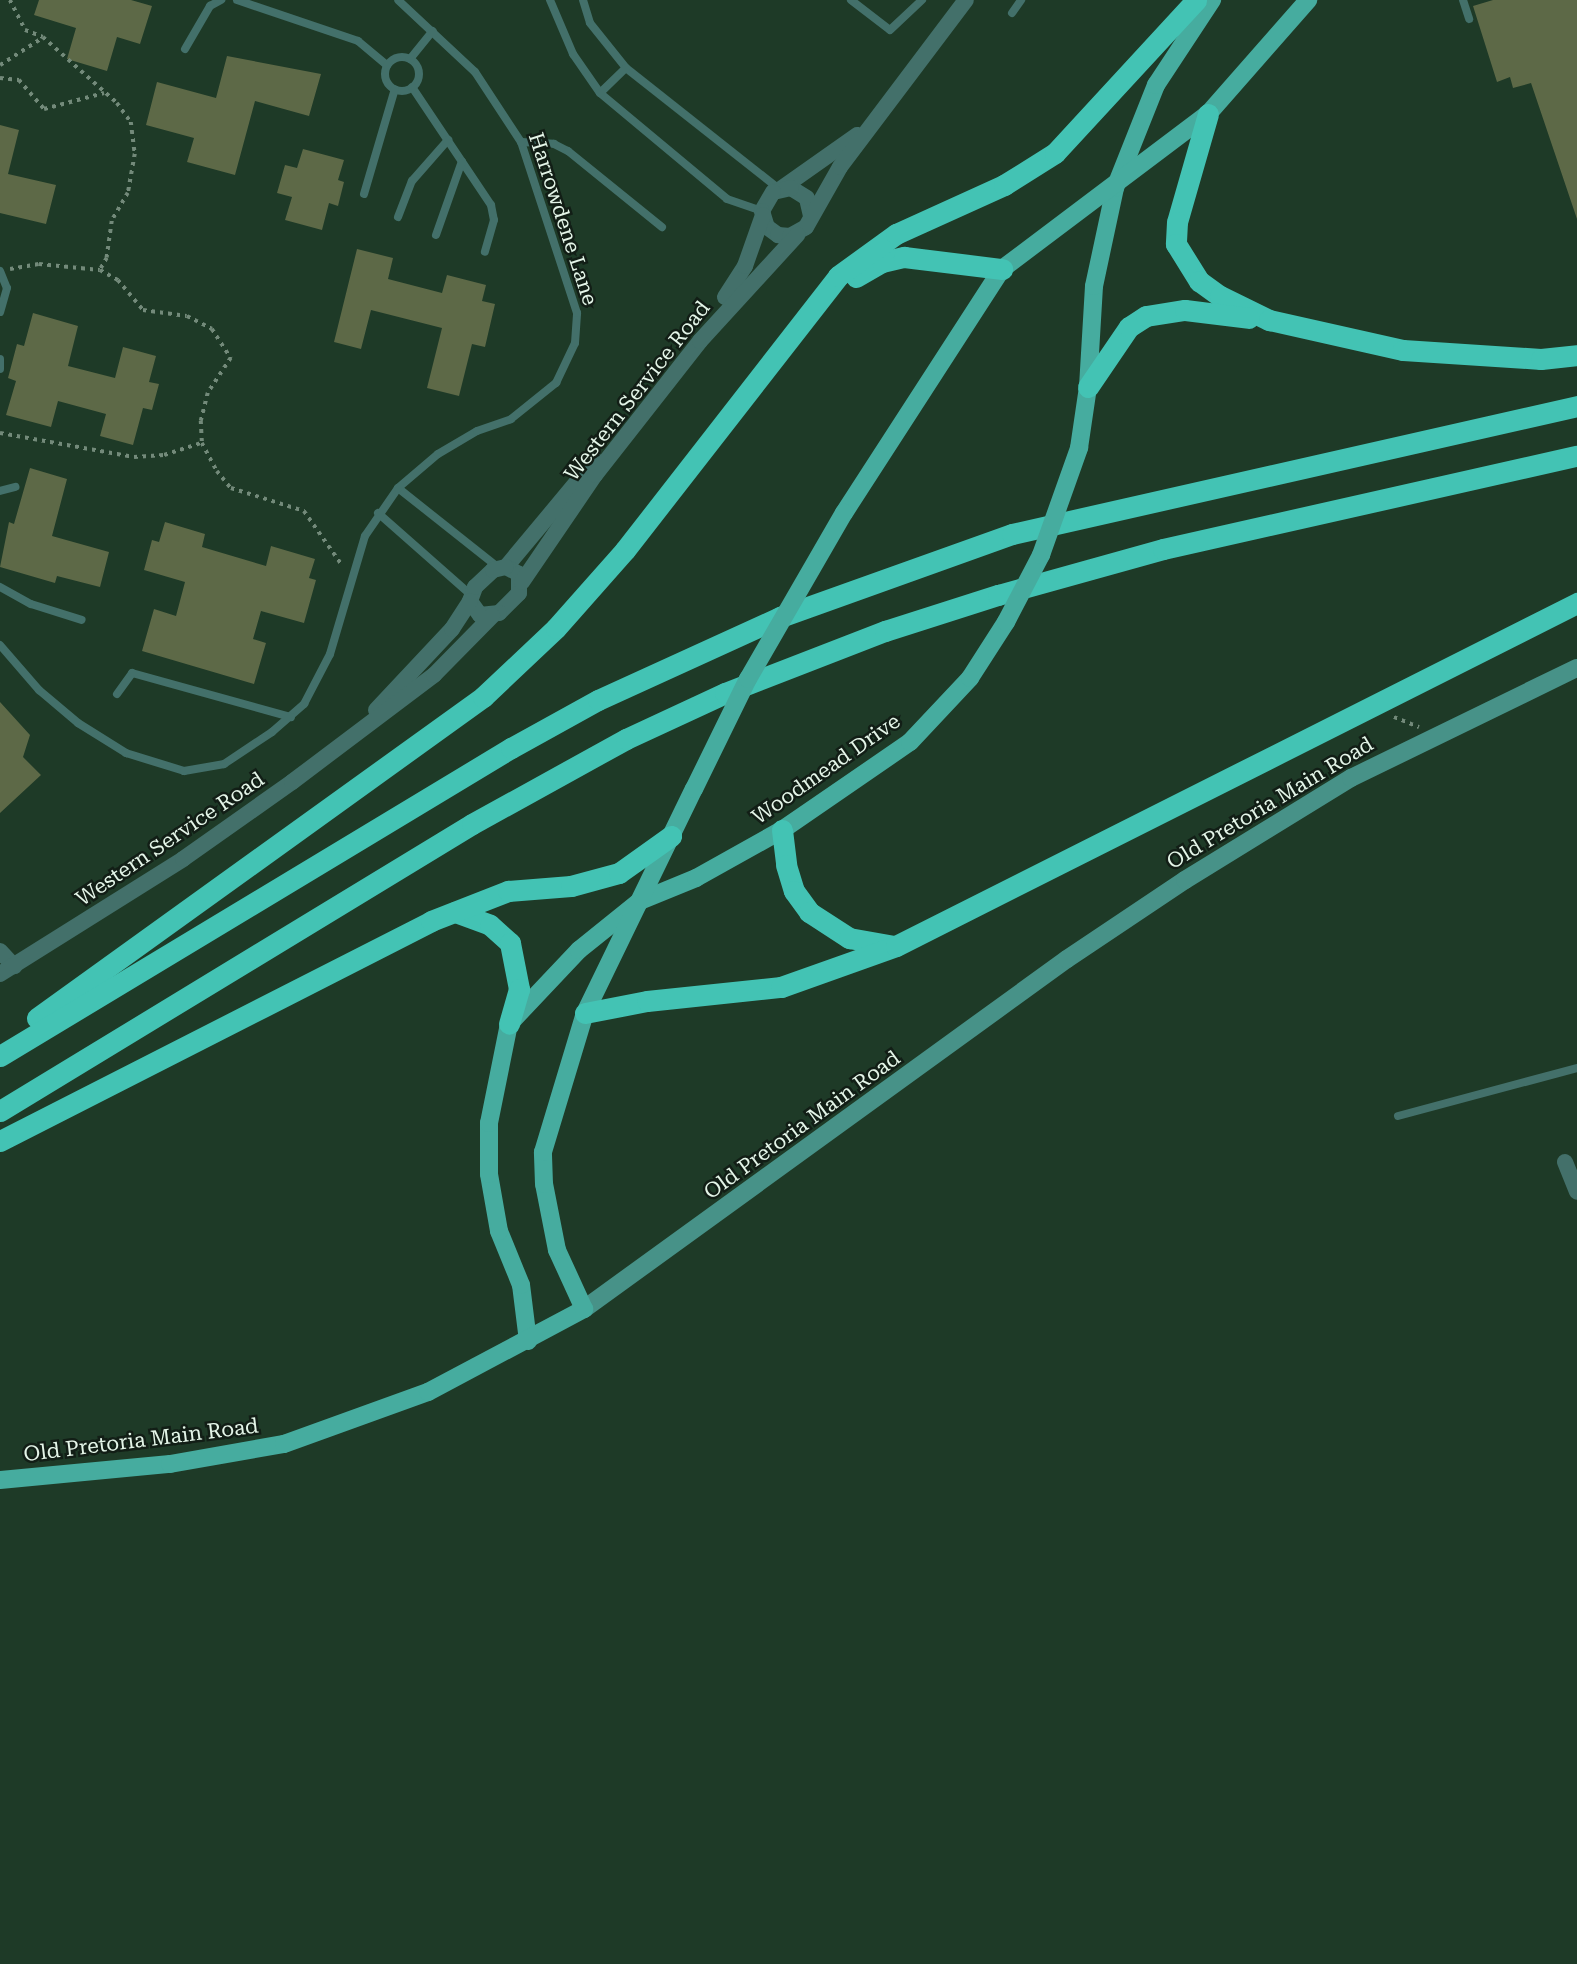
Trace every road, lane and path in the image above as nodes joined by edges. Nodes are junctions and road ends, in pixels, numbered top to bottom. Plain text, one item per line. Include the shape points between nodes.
1 (10, 0) edge
2 (221, 0) edge
3 (237, 0) edge
4 (398, 0) edge
5 (550, 0) edge
6 (583, 0) edge
7 (851, 0) edge
8 (922, 0) edge
9 (966, 0) edge
10 (1021, 0) edge
11 (1196, 0) edge
12 (1212, 0) edge
13 (1308, 0) edge
14 (1462, 0) edge
15 (1012, 13) dead end
16 (1469, 19) dead end
17 (433, 31) junction
18 (43, 37) junction
19 (186, 49) dead end
20 (410, 59) junction
21 (0, 65) edge
22 (387, 65) junction
23 (626, 68) junction
24 (0, 78) edge
25 (412, 87) junction
26 (395, 89) junction
27 (105, 93) junction
28 (600, 93) junction
29 (1208, 114) junction
30 (873, 123) junction
31 (448, 141) junction
32 (521, 142) junction
33 (462, 161) junction
34 (1115, 188) junction
35 (780, 189) junction
36 (364, 194) dead end
37 (763, 213) junction
38 (811, 216) junction
39 (398, 217) dead end
40 (662, 227) dead end
41 (436, 234) dead end
42 (797, 234) junction
43 (485, 252) dead end
44 (1002, 269) junction
45 (100, 270) junction
46 (1, 272) edge
47 (0, 312) edge
48 (1269, 320) junction
49 (797, 329) junction
50 (1577, 355) edge
51 (0, 359) edge
52 (0, 369) edge
53 (1088, 387) junction
54 (1577, 406) edge
55 (0, 433) edge
56 (201, 443) junction
57 (1577, 456) edge
58 (15, 487) dead end
59 (398, 488) junction
60 (0, 491) edge
61 (378, 513) junction
62 (502, 567) junction
63 (340, 575) dead end
64 (522, 582) junction
65 (0, 587) edge
66 (471, 598) junction
67 (1577, 603) edge
68 (492, 616) junction
69 (82, 620) dead end
70 (0, 645) edge
71 (1577, 668) edge
72 (117, 694) dead end
73 (1369, 708) junction
74 (291, 717) junction
75 (358, 730) junction
76 (1436, 733) junction
77 (782, 830) junction
78 (671, 836) junction
79 (640, 901) junction
80 (455, 912) junction
81 (896, 946) junction
82 (0, 951) edge
83 (7, 970) edge
84 (585, 1013) junction
85 (509, 1024) junction
86 (0, 1042) edge
87 (0, 1056) edge
88 (1577, 1068) edge
89 (0, 1111) edge
90 (1398, 1116) dead end
91 (0, 1141) edge
92 (1565, 1162) dead end
93 (1577, 1192) edge
94 (584, 1309) junction
95 (528, 1341) junction
96 (0, 1480) edge

1 - 18 path via 25,30
2 - 19 lane via 210,6
3 - 22 lane via 358,41
4 - 17 lane, Harrowdene Lane
5 - 28 lane via 573,54
6 - 23 lane via 590,23
7 - 8 lane via 890,30
9 - 30 street
10 - 15 lane
11 - 49 highway via 1055,153 1004,186 895,234 832,283
12 - 34 main road, Woodmead Drive via 1156,85
13 - 29 main road, Woodmead Drive
14 - 16 lane
17 - 20 lane
17 - 32 lane, Harrowdene Lane via 493,93
18 - 21 path
18 - 27 path
20 - 22 lane via 397,57
20 - 25 lane via 418,69
22 - 26 lane via 385,78
23 - 28 lane
23 - 35 lane
24 - 27 path via 19,80 44,109
25 - 26 lane
25 - 31 lane
26 - 36 lane
27 - 45 path via 131,122 135,154 128,193 112,220 107,258
28 - 37 lane via 727,199
29 - 34 main road, Woodmead Drive
29 - 48 highway via 1177,222 1176,244 1199,281
30 - 35 street
30 - 38 street
31 - 33 lane
31 - 39 lane via 412,181
32 - 40 lane via 554,144 578,158
32 - 59 lane, Harrowdene Lane via 578,313 575,343 556,383 536,401 438,454
33 - 41 lane
33 - 43 lane via 493,211
34 - 44 main road, Woodmead Drive
34 - 53 main road, Woodmead Drive via 1094,286
35 - 37 street via 768,197
35 - 38 street via 804,194
37 - 42 street via 772,232
37 - 62 street, Western Service Road via 739,279
38 - 42 street
42 - 64 street, Western Service Road via 680,366 595,475
44 - 49 highway via 919,257 882,262 853,279
44 - 78 main road, Woodmead Drive, bridge via 844,513 748,679
45 - 46 path via 39,264
45 - 56 path via 118,280 143,310 200,319 226,346 231,358 208,393
46 - 47 lane via 7,288
48 - 50 highway via 1403,350 1541,359
48 - 53 highway via 1206,312 1156,312 1129,327
49 - 86 highway via 625,550 556,628 484,697
51 - 52 lane
53 - 77 main road, Woodmead Drive, bridge via 1079,447 1041,555 970,678 910,742
54 - 87 highway via 1012,534 780,617 598,700 511,748
55 - 56 path via 148,457
56 - 63 path via 231,488 304,511 343,563
57 - 89 highway via 1163,549 998,594 885,631 724,694 615,745 472,824
58 - 60 lane
59 - 61 lane, Harrowdene Lane
59 - 62 lane
61 - 66 lane
61 - 74 lane, Harrowdene Lane via 351,572 330,654 304,704
62 - 64 street via 514,569
62 - 66 street via 486,575
64 - 68 street via 516,599
65 - 69 lane via 30,604
66 - 68 street via 475,611
66 - 75 street, Western Service Road via 452,629
67 - 73 highway
68 - 75 street, Western Service Road via 434,675
70 - 74 lane, Harrowdene Lane via 39,690 78,723 126,753 166,766 200,770 224,764
71 - 76 main road, Old Pretoria Main Road
72 - 74 lane via 132,673
73 - 76 path
73 - 81 highway
75 - 83 street, Western Service Road via 183,859
76 - 94 main road, Old Pretoria Main Road via 1291,812 1089,945
77 - 79 main road, Woodmead Drive via 696,878
77 - 81 highway via 794,891 809,912 849,938
78 - 79 main road, Woodmead Drive
78 - 80 highway via 619,873 571,886 508,891
79 - 84 main road, Woodmead Drive
79 - 85 main road, Woodmead Drive via 579,950
80 - 85 highway via 490,925 510,943 519,989
80 - 91 highway
81 - 84 highway via 781,987
82 - 83 street
84 - 94 main road, Woodmead Drive via 543,1152 544,1184 557,1250
85 - 95 main road via 489,1123 489,1174 499,1231 521,1285
88 - 90 lane
92 - 93 street
94 - 95 main road, Old Pretoria Main Road
95 - 96 main road, Old Pretoria Main Road via 403,1403 284,1444 170,1464

